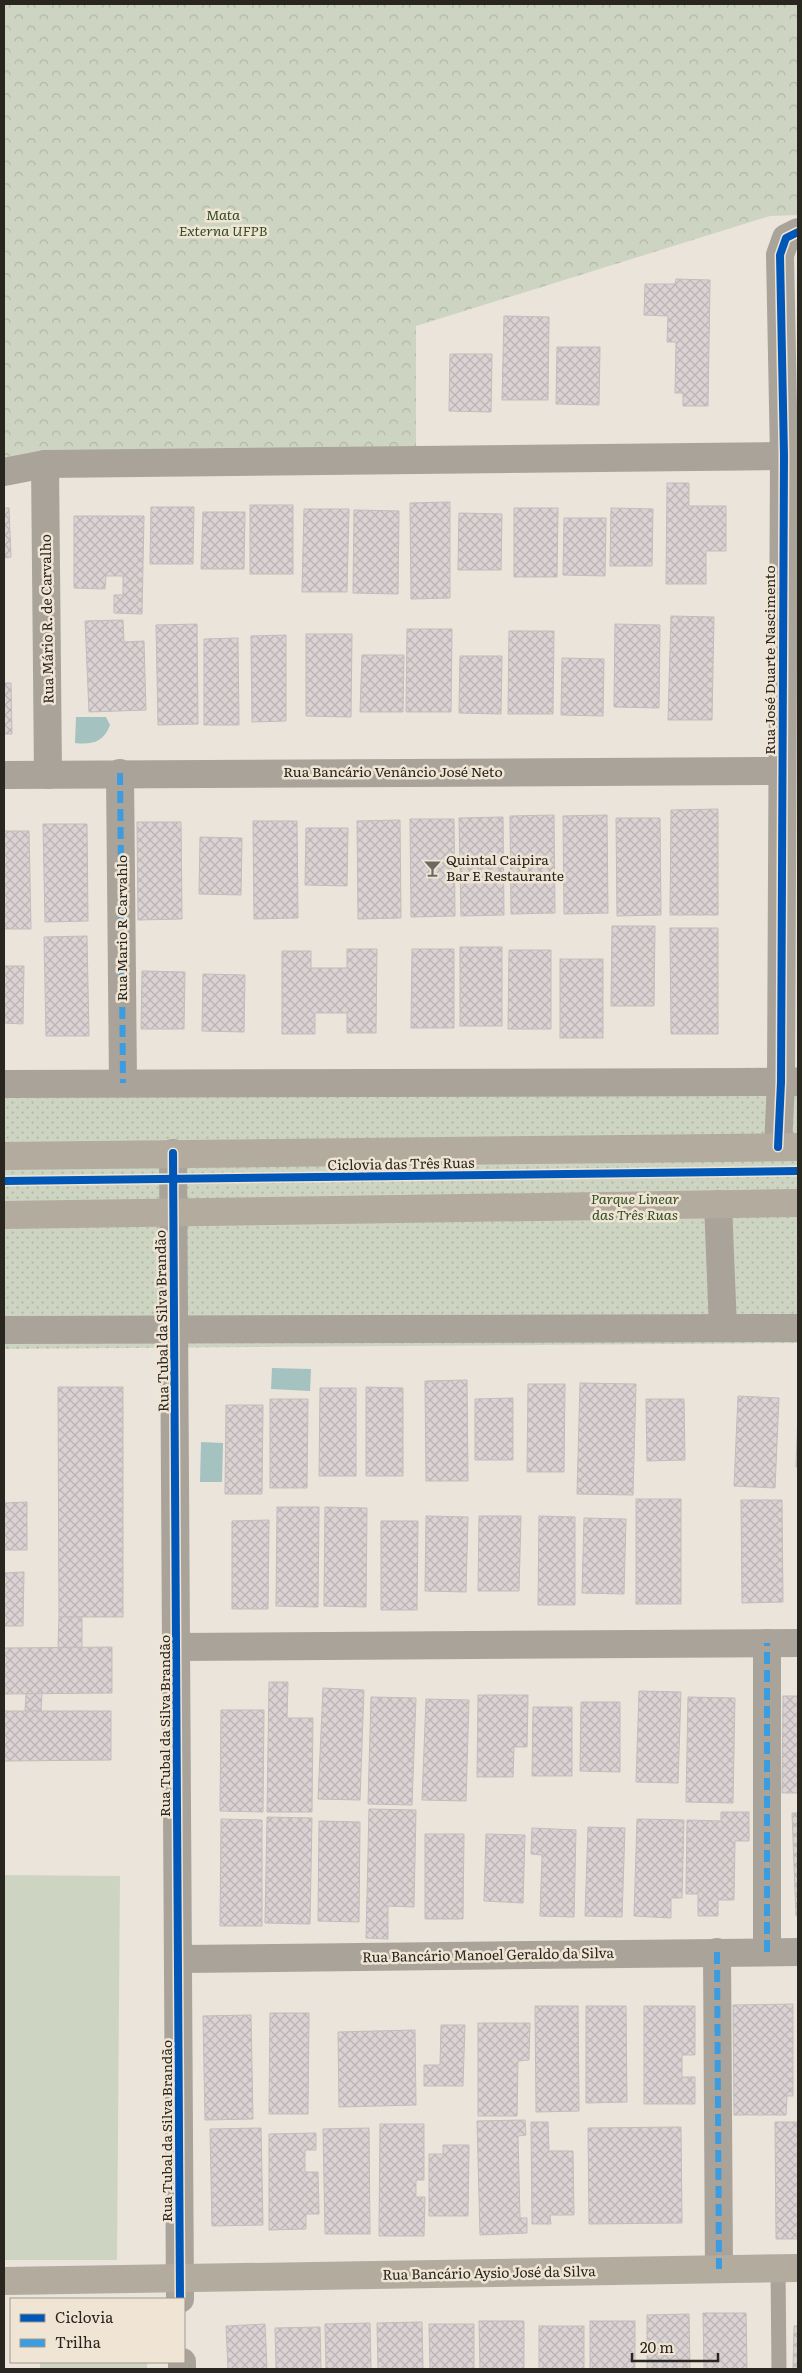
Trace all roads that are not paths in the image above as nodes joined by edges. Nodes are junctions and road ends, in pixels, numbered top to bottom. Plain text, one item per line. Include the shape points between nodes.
1 (792, 235) edge
2 (784, 456) junction
3 (45, 464) junction
4 (4, 472) edge
5 (791, 532) edge
6 (782, 771) junction
7 (120, 773) junction
8 (48, 774) junction
9 (4, 775) edge
10 (790, 856) edge
11 (790, 1082) edge
12 (123, 1083) junction
13 (4, 1084) edge
14 (788, 1147) edge
15 (173, 1153) junction
16 (4, 1156) edge
17 (798, 1203) edge
18 (718, 1204) junction
19 (173, 1213) junction
20 (4, 1215) edge
21 (176, 1328) junction
22 (723, 1328) junction
23 (798, 1328) edge
24 (4, 1330) edge
25 (767, 1643) junction
26 (798, 1643) edge
27 (177, 1647) junction
28 (717, 1952) junction
29 (766, 1952) junction
30 (798, 1952) edge
31 (178, 1959) junction
32 (788, 2268) edge
33 (719, 2269) junction
34 (4, 2281) edge
35 (180, 2288) edge
36 (779, 2369) edge

1 - 2 street, Rua José Duarte Nascimento via 780,255
2 - 3 street
2 - 5 street, Rua José Duarte Nascimento
3 - 4 street
3 - 8 street, Rua Mário R. de Carvalho
5 - 6 street, Rua José Duarte Nascimento
6 - 7 street, Rua Bancário Venâncio José Neto
6 - 10 street, Rua José Duarte Nascimento
7 - 8 street, Rua Bancário Venâncio José Neto
7 - 12 street, Rua Mario R Carvahlo
8 - 9 street, Rua Bancário Venâncio José Neto
10 - 11 street, Rua José Duarte Nascimento
11 - 12 street
11 - 14 street, Rua José Duarte Nascimento
12 - 13 street
14 - 15 main road
15 - 16 main road
15 - 19 street, Rua Tubal da Silva Brandão
17 - 18 main road
18 - 19 main road
18 - 22 street
19 - 20 main road
19 - 21 street, Rua Tubal da Silva Brandão
21 - 22 street
21 - 24 street
21 - 27 street, Rua Tubal da Silva Brandão
22 - 23 street
25 - 26 street
25 - 27 street
25 - 29 street
27 - 31 street, Rua Tubal da Silva Brandão
28 - 29 street, Rua Bancário Manoel Geraldo da Silva
28 - 31 street, Rua Bancário Manoel Geraldo da Silva
28 - 33 street
29 - 30 street, Rua Bancário Manoel Geraldo da Silva
31 - 35 street, Rua Tubal da Silva Brandão
32 - 33 main road, Rua Bancário Aysio José da Silva
32 - 36 lane
33 - 35 main road, Rua Bancário Aysio José da Silva
34 - 35 main road, Rua Bancário Aysio José da Silva

